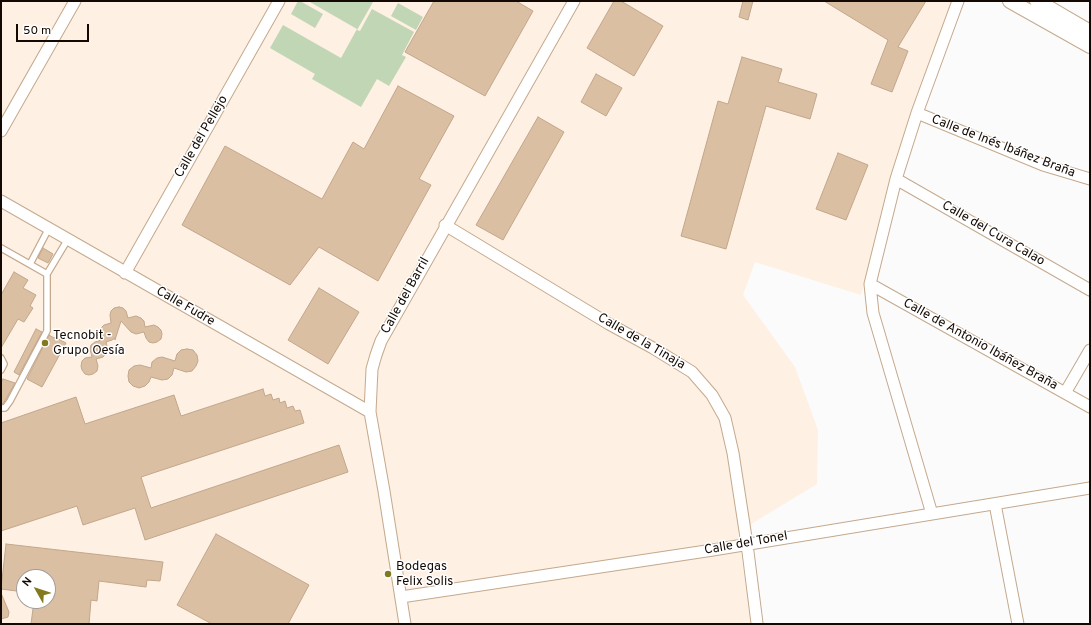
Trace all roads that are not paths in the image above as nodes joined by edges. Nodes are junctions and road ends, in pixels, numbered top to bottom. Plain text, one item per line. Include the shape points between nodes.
1 (75, 1) edge
2 (279, 1) edge
3 (574, 1) edge
4 (958, 1) edge
5 (1010, 1) edge
6 (1037, 1) edge
7 (1090, 32) edge
8 (1090, 46) edge
9 (917, 113) junction
10 (1, 131) edge
11 (896, 179) junction
12 (1090, 179) edge
13 (1, 201) edge
14 (446, 226) junction
15 (49, 228) junction
16 (68, 239) junction
17 (1, 248) edge
18 (30, 264) junction
19 (125, 273) junction
20 (48, 274) junction
21 (870, 284) junction
22 (1090, 290) edge
23 (1090, 350) edge
24 (1, 358) edge
25 (1, 370) edge
26 (1065, 392) junction
27 (1090, 407) edge
28 (1, 408) edge
29 (370, 412) junction
30 (1090, 488) edge
31 (995, 504) junction
32 (932, 514) junction
33 (747, 544) junction
34 (401, 597) junction
35 (757, 623) edge
36 (405, 624) edge
37 (1018, 624) edge

1 - 10 street
2 - 19 street, Calle del Pellejo
3 - 14 street, Calle del Barril
4 - 9 street
5 - 8 street
6 - 7 street
9 - 11 street
9 - 12 street, Calle de Inés Ibáñez Braña via 1043,165
11 - 21 street
11 - 22 street, Calle del Cura Calao
13 - 15 street, Calle Fudre
14 - 29 street, Calle del Barril via 381,341 372,369
14 - 33 street, Calle de la Tinaja via 692,372 712,395 725,418
15 - 16 street, Calle Fudre
15 - 18 lane
16 - 19 street, Calle Fudre
16 - 20 lane
17 - 18 lane
18 - 20 lane
19 - 29 street, Calle Fudre
20 - 28 lane via 47,331 10,400 5,408
21 - 26 street, Calle de Antonio Ibáñez Braña
21 - 32 street via 873,313
23 - 26 street
24 - 25 lane via 4,364
26 - 27 street, Calle de Antonio Ibáñez Braña
29 - 34 street, Calle del Barril
30 - 31 street, Calle del Tonel
31 - 32 street, Calle del Tonel
31 - 37 street
32 - 33 street, Calle del Tonel
33 - 34 street, Calle del Tonel
33 - 35 street, Calle de la Tinaja
34 - 36 street, Calle del Barril

